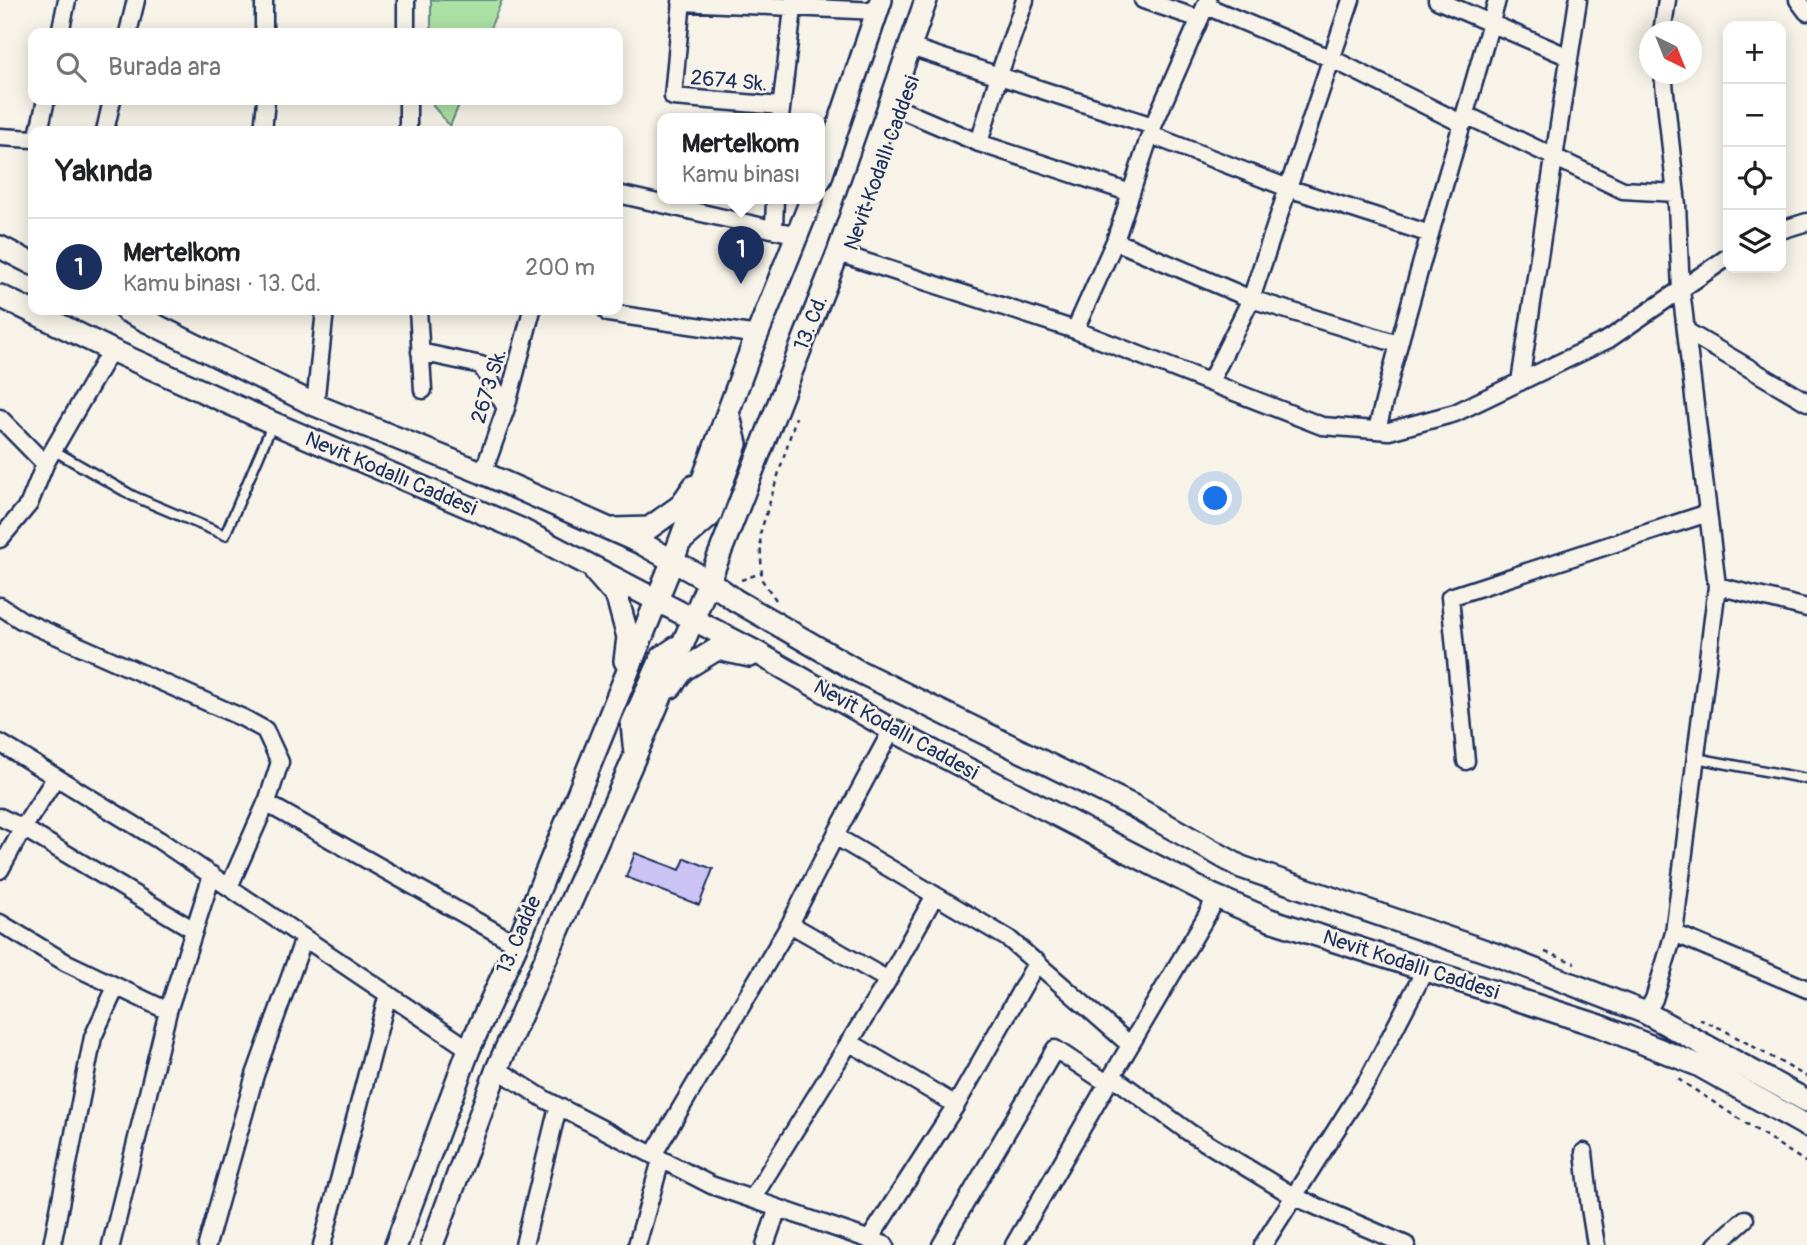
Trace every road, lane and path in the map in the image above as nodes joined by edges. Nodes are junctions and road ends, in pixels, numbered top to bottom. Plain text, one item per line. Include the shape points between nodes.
1 (67, 0) edge
2 (136, 0) edge
3 (264, 0) edge
4 (405, 0) edge
5 (926, 0) edge
6 (1025, 0) edge
7 (1143, 0) edge
8 (1351, 0) edge
9 (1437, 0) edge
10 (1496, 0) edge
11 (1578, 0) edge
12 (1667, 0) edge
13 (1798, 0) edge
14 (682, 1) edge
15 (794, 4) edge
16 (879, 6) edge
17 (1205, 9) edge
18 (1807, 12) edge
19 (1664, 21) edge
20 (1490, 24) junction
21 (61, 28) edge
22 (129, 28) edge
23 (264, 28) edge
24 (406, 28) edge
25 (910, 47) junction
26 (1569, 57) junction
27 (1332, 60) junction
28 (999, 75) junction
29 (1664, 84) edge
30 (45, 105) edge
31 (111, 105) edge
32 (266, 105) edge
33 (408, 105) edge
34 (890, 105) junction
35 (780, 112) edge
36 (1465, 119) junction
37 (40, 126) edge
38 (106, 126) edge
39 (263, 126) edge
40 (408, 126) edge
41 (1152, 130) junction
42 (0, 137) edge
43 (28, 139) edge
44 (979, 143) junction
45 (1554, 157) junction
46 (825, 165) edge
47 (1288, 188) junction
48 (1676, 192) junction
49 (1131, 194) junction
50 (623, 195) edge
51 (657, 203) edge
52 (663, 204) edge
53 (775, 204) edge
54 (810, 204) edge
55 (1807, 222) edge
56 (1786, 228) edge
57 (774, 229) junction
58 (1430, 234) junction
59 (798, 235) junction
60 (1115, 241) junction
61 (0, 247) edge
62 (838, 253) junction
63 (28, 261) edge
64 (1723, 261) edge
65 (1681, 290) junction
66 (0, 296) edge
67 (1251, 299) junction
68 (28, 310) edge
69 (39, 315) edge
70 (135, 315) edge
71 (324, 315) edge
72 (418, 315) edge
73 (531, 315) edge
74 (622, 315) edge
75 (1075, 330) junction
76 (1686, 331) junction
77 (758, 335) junction
78 (1398, 344) junction
79 (111, 350) junction
80 (421, 352) junction
81 (1520, 382) junction
82 (1210, 383) junction
83 (423, 390) dead end
84 (1807, 402) edge
85 (315, 405) junction
86 (506, 408) junction
87 (799, 408) dead end
88 (728, 412) junction
89 (0, 418) edge
90 (273, 424) junction
91 (1377, 430) junction
92 (49, 457) junction
93 (708, 468) junction
94 (483, 473) junction
95 (1708, 513) junction
96 (608, 529) junction
97 (524, 531) junction
98 (0, 539) edge
99 (676, 551) junction
100 (587, 564) junction
101 (761, 573) junction
102 (709, 581) junction
103 (738, 581) dead end
104 (629, 585) junction
105 (1717, 586) junction
106 (656, 599) junction
107 (0, 606) edge
108 (782, 606) dead end
109 (1807, 608) edge
110 (694, 619) junction
111 (685, 642) junction
112 (771, 660) junction
113 (623, 683) junction
114 (657, 705) junction
115 (890, 729) junction
116 (0, 743) edge
117 (635, 755) junction
118 (1696, 758) junction
119 (1466, 761) dead end
120 (57, 777) junction
121 (1807, 779) edge
122 (266, 803) junction
123 (0, 817) edge
124 (23, 828) junction
125 (835, 835) junction
126 (0, 870) edge
127 (212, 875) junction
128 (229, 887) junction
129 (935, 895) junction
130 (1214, 896) junction
131 (0, 923) edge
132 (790, 924) junction
133 (194, 930) junction
134 (1674, 933) junction
135 (304, 938) junction
136 (517, 944) junction
137 (1544, 952) dead end
138 (1037, 962) junction
139 (1581, 966) dead end
140 (1425, 970) junction
141 (888, 981) junction
142 (116, 987) junction
143 (1807, 989) edge
144 (388, 995) junction
145 (168, 1011) junction
146 (1646, 1013) junction
147 (1699, 1019) dead end
148 (849, 1042) junction
149 (1129, 1044) junction
150 (469, 1049) junction
151 (497, 1069) junction
152 (1807, 1077) edge
153 (1110, 1080) junction
154 (1807, 1101) edge
155 (956, 1105) junction
156 (558, 1107) junction
157 (1807, 1126) edge
158 (1584, 1152) dead end
159 (657, 1157) junction
160 (1295, 1197) junction
161 (752, 1199) junction
162 (778, 1208) junction
163 (1745, 1219) dead end
164 (869, 1240) junction
165 (52, 1245) edge
166 (111, 1245) edge
167 (207, 1245) edge
168 (322, 1245) edge
169 (396, 1245) edge
170 (432, 1245) edge
171 (524, 1245) edge
172 (637, 1245) edge
173 (765, 1245) edge
174 (885, 1245) edge
175 (941, 1245) edge
176 (1014, 1245) edge
177 (1263, 1245) edge
178 (1406, 1245) edge
179 (1596, 1245) edge
180 (1716, 1245) edge

1 - 21 street
2 - 22 street
3 - 23 street
4 - 24 street
5 - 25 main road, 13. Cd.
6 - 28 street
7 - 17 street
8 - 27 street
9 - 20 street
10 - 20 street
11 - 26 street
12 - 19 street
13 - 18 street
14 - 15 street
14 - 35 street, 2674 Sk. via 673,97
15 - 16 street
15 - 35 street
16 - 46 main road
17 - 27 street
17 - 41 street
20 - 26 street
20 - 36 street
25 - 28 street
25 - 34 main road, 13. Cd.
26 - 45 street
27 - 36 street
27 - 47 street
28 - 41 street
28 - 44 street
29 - 48 street
30 - 37 street
31 - 38 street
32 - 39 street
33 - 40 street
34 - 44 street
34 - 62 main road, 13. Cd.
36 - 45 street
36 - 58 street
41 - 47 street
41 - 49 street
42 - 43 street
44 - 49 street
45 - 48 street via 1623,190
45 - 81 street
47 - 58 street
47 - 67 street
48 - 65 street
49 - 60 street
50 - 51 street
52 - 57 street
53 - 57 street
54 - 59 main road
55 - 56 street
57 - 59 street
58 - 78 street
59 - 77 main road
60 - 67 street
60 - 75 street
61 - 63 main road
62 - 75 street
62 - 102 main road, 13. Cd.
64 - 65 street
65 - 76 street
65 - 81 street via 1609,339
66 - 68 main road, Nevit Kodallı Caddesi
67 - 78 street
67 - 82 street
69 - 79 main road, Nevit Kodallı Caddesi
70 - 85 main road, Nevit Kodallı Caddesi
71 - 85 street
72 - 80 street
73 - 86 street, 2673 Sk.
74 - 77 street
75 - 82 street
76 - 84 street
76 - 95 street
77 - 88 main road
78 - 91 street
79 - 90 main road, Nevit Kodallı Caddesi
79 - 92 street
80 - 83 street
80 - 86 street via 481,365
81 - 91 street via 1455,413 1389,431
82 - 91 street via 1322,426
85 - 94 main road, Nevit Kodallı Caddesi
86 - 94 street, 2673 Sk.
87 - 101 path via 760,534
88 - 93 main road
88 - 99 main road via 736,444 710,516
89 - 92 street
90 - 92 lane via 225,535
90 - 97 main road, Nevit Kodallı Caddesi
92 - 98 street via 29,504
93 - 96 main road via 680,506 649,528
93 - 99 main road
94 - 96 main road, Nevit Kodallı Caddesi
95 - 105 street
95 - 119 street via 1450,597
96 - 99 main road, Nevit Kodallı Caddesi
97 - 100 main road, Nevit Kodallı Caddesi
97 - 104 main road via 556,533 610,558
99 - 102 main road, Nevit Kodallı Caddesi
99 - 106 main road
100 - 104 main road, Nevit Kodallı Caddesi
100 - 113 main road via 620,606 628,637
101 - 103 path
101 - 108 path
102 - 110 main road, 13. Cd.
102 - 146 main road, Nevit Kodallı Caddesi via 858,671 1133,806 1241,867 1494,954
104 - 106 main road, Nevit Kodallı Caddesi
105 - 109 street
105 - 118 street
106 - 110 main road, Nevit Kodallı Caddesi
106 - 113 main road, 13. Cadde
107 - 122 street via 21,620 265,730 281,762
110 - 111 main road, 13. Cd.
110 - 112 main road, Nevit Kodallı Caddesi
111 - 114 main road, 13. Cadde
111 - 117 main road via 662,657 632,724
112 - 114 main road via 717,649 683,670
112 - 115 main road, Nevit Kodallı Caddesi
113 - 136 main road, 13. Cadde
114 - 117 main road, 13. Cadde
115 - 125 street
115 - 130 main road, Nevit Kodallı Caddesi
116 - 120 street
117 - 151 main road, 13. Cadde
118 - 121 lane
118 - 134 street
120 - 124 street
120 - 127 street
122 - 128 street
122 - 136 street
123 - 124 street
124 - 126 street
124 - 133 street
125 - 129 street
125 - 132 street
127 - 128 street
127 - 133 street
128 - 135 street
129 - 138 street via 1009,939
129 - 141 street
130 - 140 main road, Nevit Kodallı Caddesi via 1270,920
130 - 149 street via 1210,910
131 - 142 street
132 - 141 street
132 - 159 street
133 - 145 street
134 - 143 street
134 - 146 street
135 - 144 street
135 - 167 street via 255,1075
136 - 150 main road, 13. Cadde
137 - 139 path
138 - 149 street
138 - 155 street
140 - 157 main road, Nevit Kodallı Caddesi via 1600,1026 1698,1065
140 - 160 street via 1369,1078
141 - 148 street
142 - 145 street
142 - 165 street via 93,1037
144 - 150 street
144 - 168 street
145 - 166 street
146 - 154 main road, Nevit Kodallı Caddesi
147 - 152 path
148 - 155 street
148 - 161 street
149 - 153 street
150 - 169 main road, 13. Cadde
151 - 156 street
151 - 170 main road, 13. Cadde
153 - 160 street
153 - 175 street via 1055,1049
153 - 176 street
155 - 164 street
156 - 159 street
156 - 171 street
158 - 179 street
159 - 161 street via 711,1185
159 - 172 street
160 - 177 street
160 - 178 street
161 - 162 street
162 - 164 street
162 - 173 street
163 - 180 street
164 - 174 street

